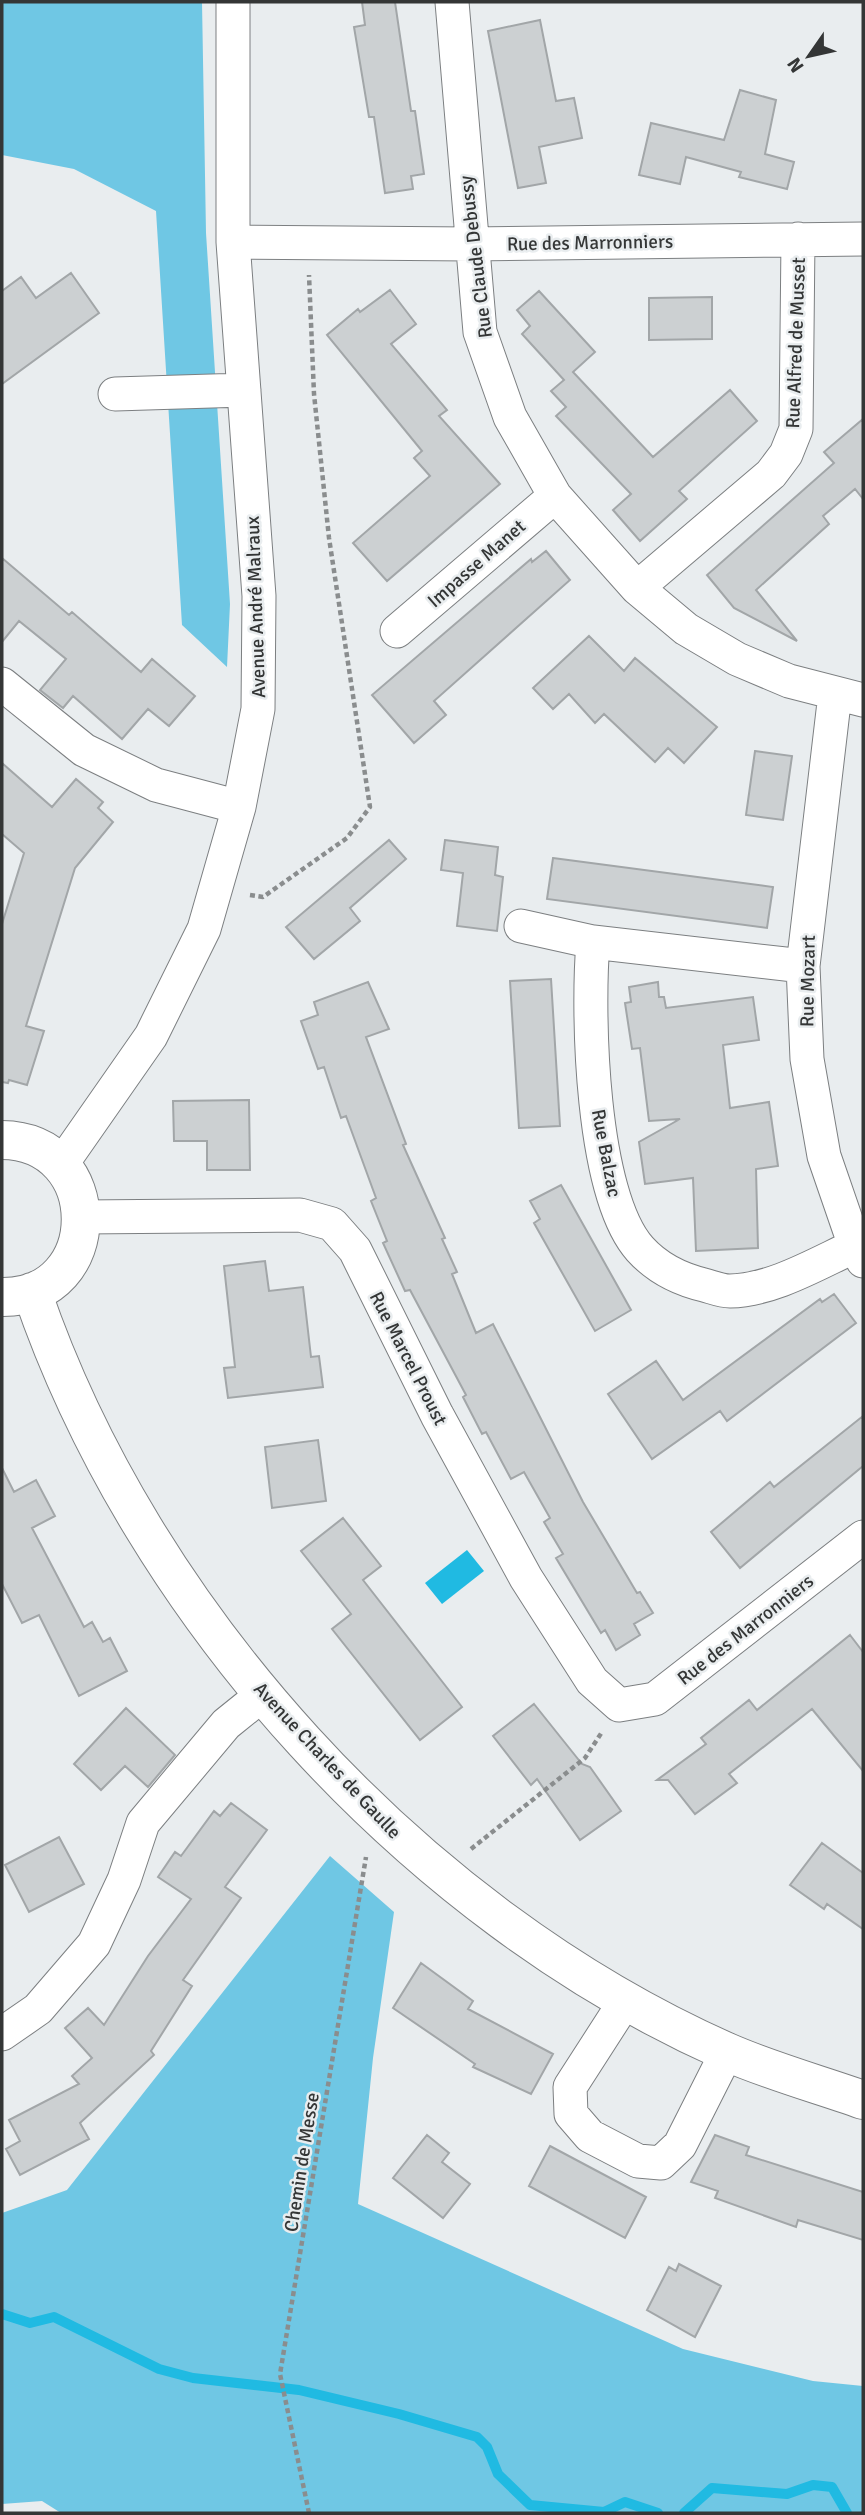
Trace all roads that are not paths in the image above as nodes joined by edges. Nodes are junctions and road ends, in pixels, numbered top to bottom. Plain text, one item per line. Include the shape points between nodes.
1 (233, 2) edge
2 (452, 2) edge
3 (798, 239) junction
4 (863, 239) edge
5 (233, 242) junction
6 (470, 244) junction
7 (244, 390) junction
8 (115, 394) dead end
9 (555, 496) junction
10 (637, 588) junction
11 (397, 631) dead end
12 (2, 684) edge
13 (849, 697) edge
14 (239, 807) junction
15 (521, 926) dead end
16 (593, 942) junction
17 (803, 966) junction
18 (2, 1140) edge
19 (61, 1165) junction
20 (82, 1217) junction
21 (859, 1254) edge
22 (17, 1295) edge
23 (863, 1537) edge
24 (262, 1695) junction
25 (619, 1705) joint
26 (626, 2000) junction
27 (2, 2034) edge
28 (727, 2052) junction
29 (863, 2100) edge

1 - 5 street, Avenue André Malraux
2 - 6 street, Rue Claude Debussy
3 - 4 street, Rue des Marronniers
3 - 6 street, Rue des Marronniers
3 - 10 street, Rue Alfred de Musset via 796,429 786,454 771,474
5 - 6 street, Rue des Marronniers
5 - 7 street, Avenue André Malraux
6 - 9 street, Rue Claude Debussy via 480,332 510,416
7 - 8 street
7 - 14 street, Avenue André Malraux via 259,596 258,709
9 - 10 street, Rue Claude Debussy
9 - 11 street, Impasse Manet
10 - 13 street, Rue Claude Debussy via 686,629 737,659 789,681
12 - 14 street via 84,750 156,785
13 - 17 street, Rue Mozart
14 - 19 street, Avenue André Malraux via 204,929 151,1037
15 - 16 street
16 - 17 street
16 - 21 street, Rue Balzac via 591,1058 602,1137 616,1204 639,1248 676,1279 729,1291 781,1280
17 - 21 street, Rue Mozart via 807,1059 824,1156
18 - 19 street via 37,1147
19 - 20 street via 78,1195
20 - 22 street via 77,1248 66,1267 51,1282
20 - 25 street, Rue Marcel Proust via 300,1215 332,1224 355,1250 437,1415 526,1578 592,1681
22 - 24 street, Avenue Charles de Gaulle via 123,1497 187,1596
23 - 25 street, Rue des Marronniers via 655,1699
24 - 26 street, Avenue Charles de Gaulle via 373,1814 551,1955
24 - 27 street via 226,1724 143,1823 124,1880 94,1944 38,2009
26 - 28 street, Avenue Charles de Gaulle
26 - 28 street via 570,2087 571,2114 590,2136 638,2161 661,2162 680,2145
28 - 29 street, Avenue Charles de Gaulle

